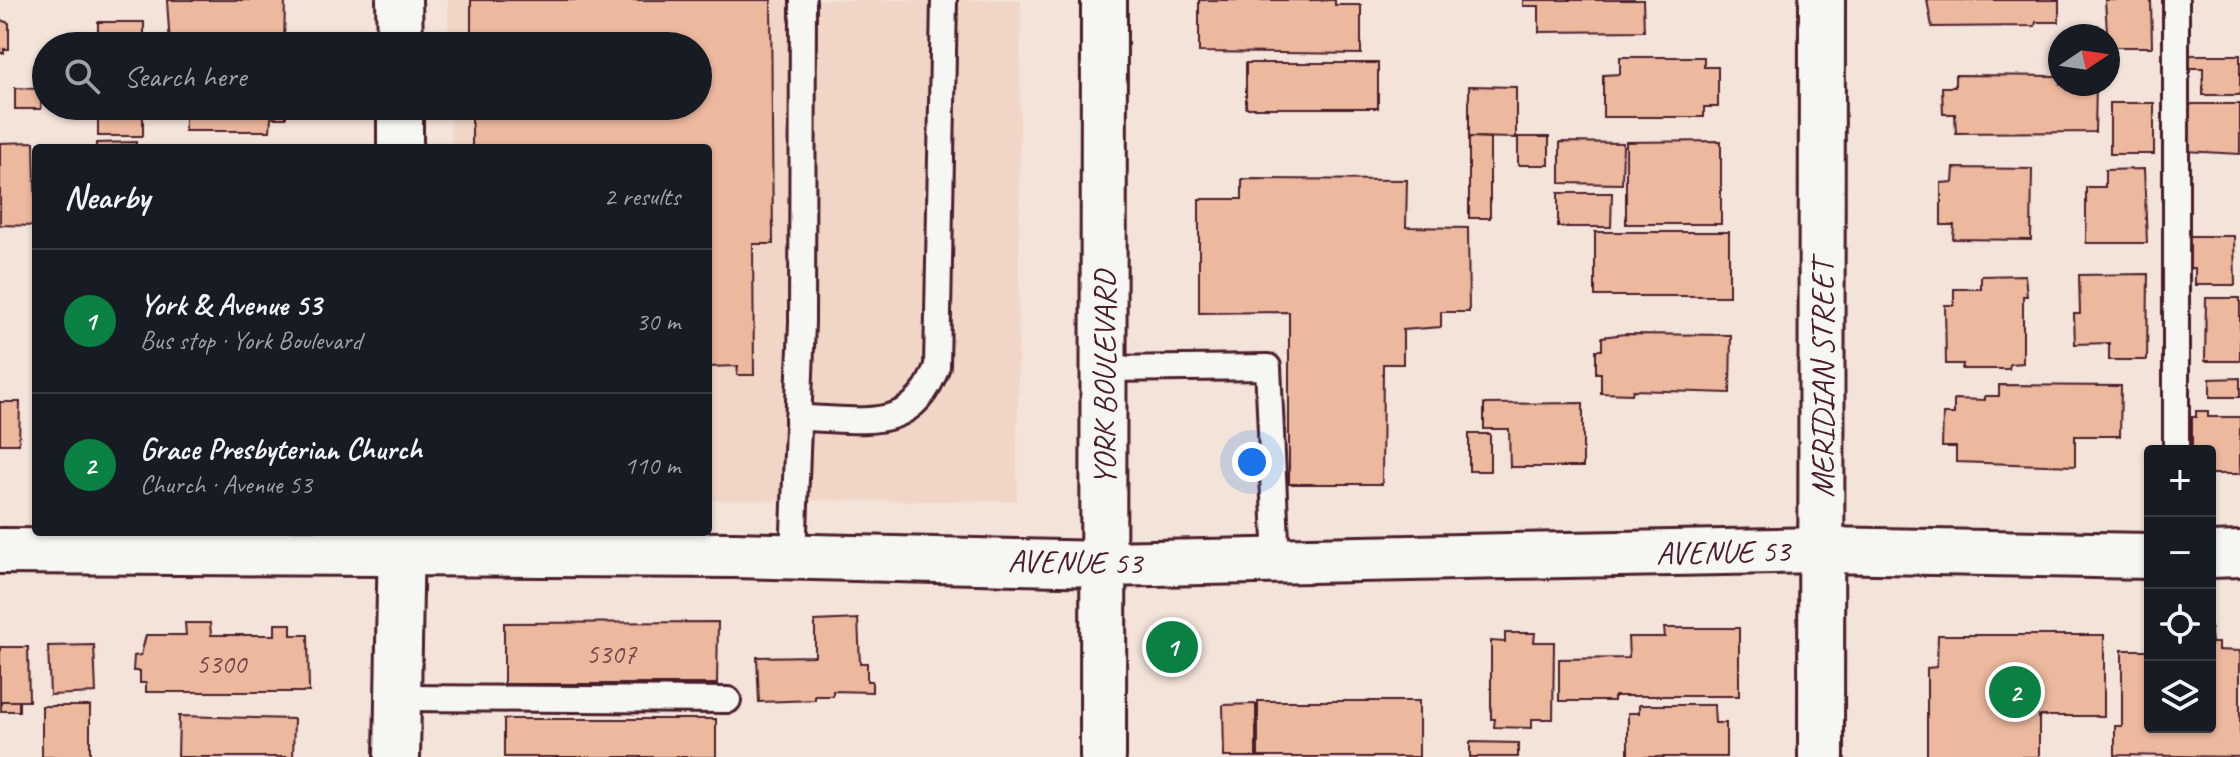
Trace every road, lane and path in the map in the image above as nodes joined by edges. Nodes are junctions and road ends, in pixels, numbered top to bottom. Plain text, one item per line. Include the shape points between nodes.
1 (399, 0) edge
2 (803, 0) edge
3 (944, 0) edge
4 (1104, 0) edge
5 (1822, 0) edge
6 (2176, 0) edge
7 (400, 32) edge
8 (400, 120) edge
9 (400, 144) edge
10 (1104, 369) junction
11 (798, 418) junction
12 (2176, 445) edge
13 (401, 543) edge
14 (1822, 550) junction
15 (0, 551) edge
16 (2240, 554) edge
17 (2216, 555) edge
18 (2144, 556) edge
19 (793, 557) junction
20 (1277, 562) junction
21 (1103, 564) junction
22 (398, 698) junction
23 (728, 700) dead end
24 (397, 757) edge
25 (1103, 757) edge
26 (1821, 757) edge

1 - 7 street
2 - 11 lane
3 - 11 lane via 937,366 916,405 893,419
4 - 10 street, YORK BOULEVARD
5 - 14 street, MERIDIAN STREET
6 - 12 lane
8 - 9 street
10 - 20 lane via 1268,367
10 - 21 street, YORK BOULEVARD
11 - 19 lane
13 - 15 street, AVENUE 53
13 - 19 street, AVENUE 53
13 - 22 street
14 - 18 street, AVENUE 53
14 - 20 street, AVENUE 53
14 - 26 street, MERIDIAN STREET
16 - 17 street
19 - 21 street, AVENUE 53
20 - 21 street, AVENUE 53
21 - 25 street, YORK BOULEVARD
22 - 23 lane
22 - 24 street

